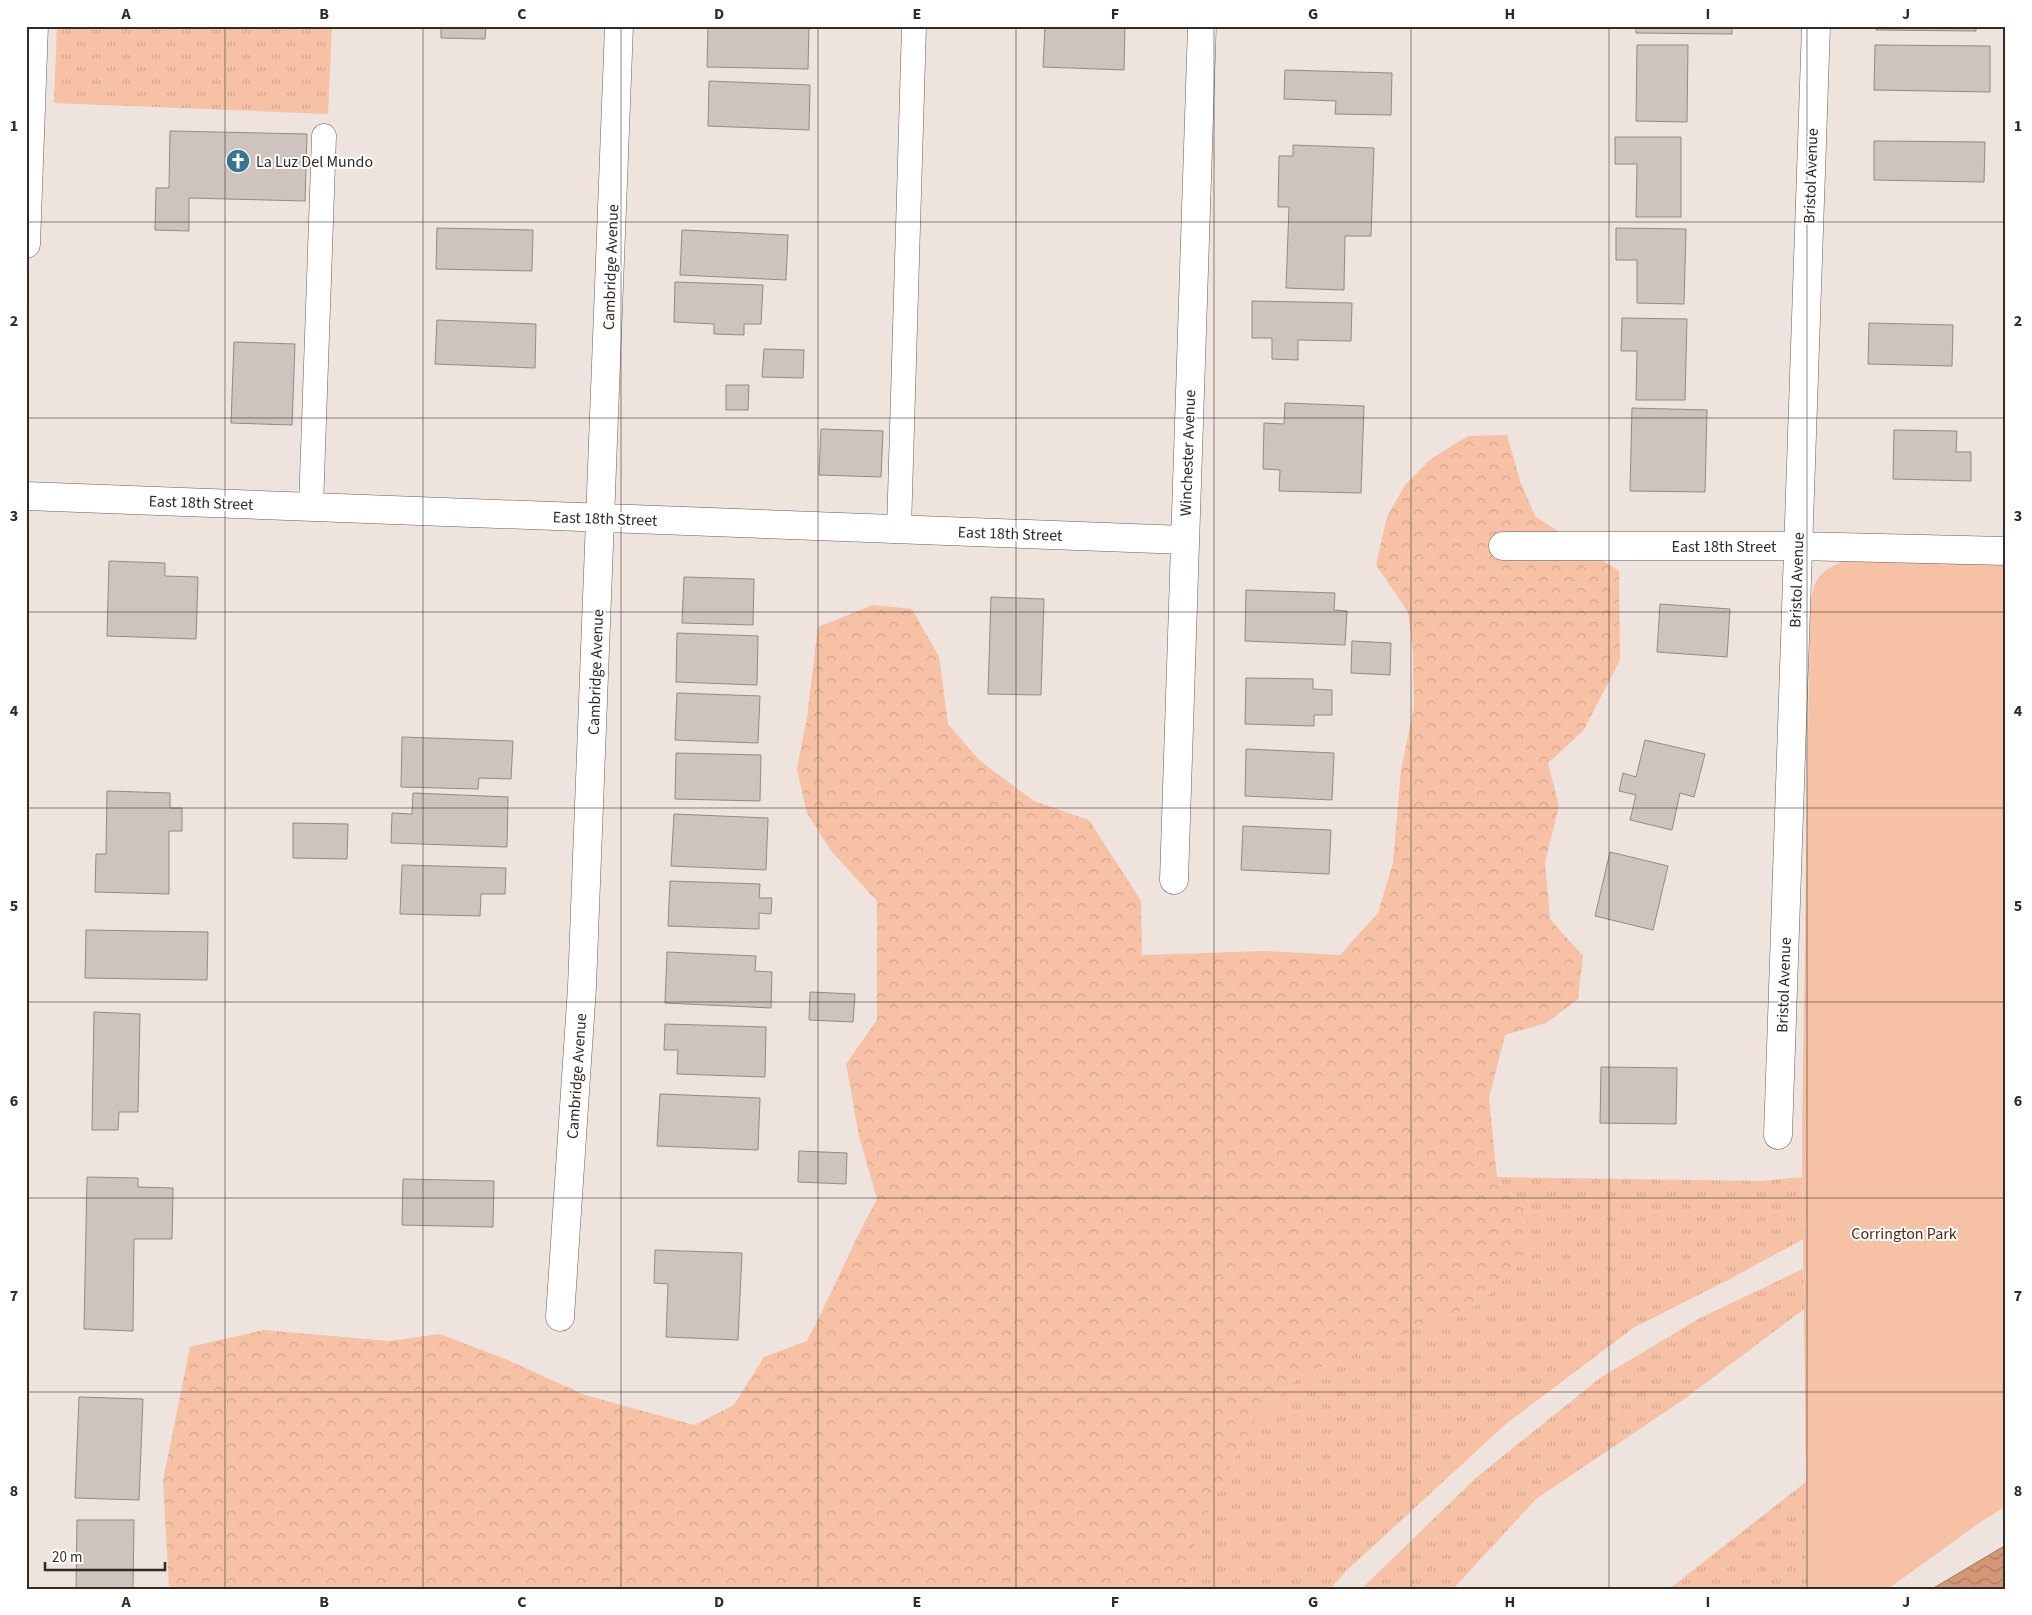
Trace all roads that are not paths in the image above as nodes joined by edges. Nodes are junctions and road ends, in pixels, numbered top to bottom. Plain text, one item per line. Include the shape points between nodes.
1 (34, 26) edge
2 (619, 26) edge
3 (914, 26) edge
4 (1202, 26) edge
5 (1816, 26) edge
6 (324, 136) dead end
7 (26, 244) edge
8 (26, 496) edge
9 (311, 506) junction
10 (601, 517) junction
11 (899, 528) junction
12 (1184, 540) junction
13 (1503, 546) dead end
14 (1797, 546) junction
15 (2006, 551) edge
16 (1174, 880) dead end
17 (1778, 1134) dead end
18 (560, 1317) dead end

1 - 7 street
2 - 10 street, Cambridge Avenue
3 - 11 lane
4 - 12 street, Winchester Avenue
5 - 14 street, Bristol Avenue
6 - 9 lane
8 - 9 street, East 18th Street
9 - 10 street, East 18th Street
10 - 11 street, East 18th Street
10 - 18 street, Cambridge Avenue via 582,987
11 - 12 street, East 18th Street
12 - 16 street, Winchester Avenue
13 - 14 street, East 18th Street
14 - 15 street, East 18th Street
14 - 17 street, Bristol Avenue

